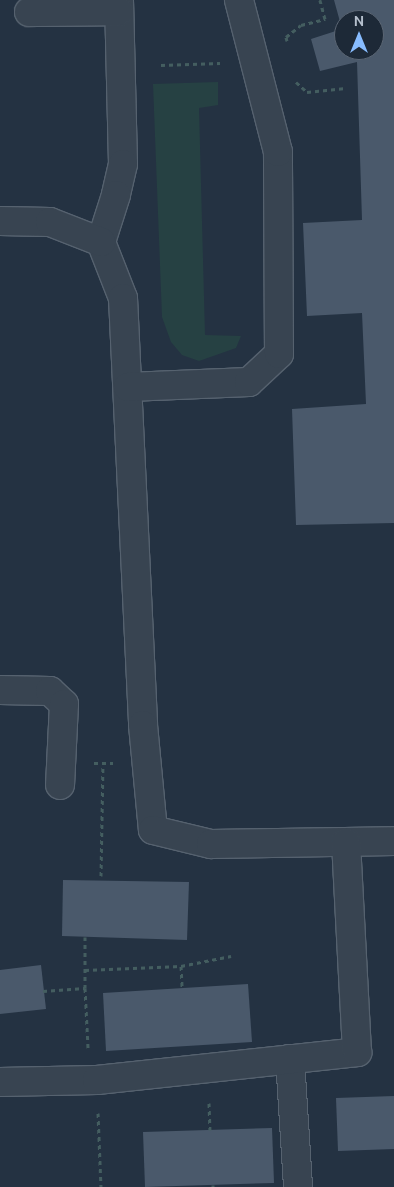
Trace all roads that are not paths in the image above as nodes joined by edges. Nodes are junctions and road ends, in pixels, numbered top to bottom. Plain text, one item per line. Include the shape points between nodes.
1 (239, 0) edge
2 (119, 6) edge
3 (30, 12) dead end
4 (0, 221) edge
5 (100, 242) junction
6 (128, 387) junction
7 (0, 690) edge
8 (60, 785) dead end
9 (394, 841) edge
10 (346, 842) junction
11 (290, 1059) junction
12 (0, 1082) edge
13 (298, 1187) edge

1 - 6 lane via 278,152 279,354 249,382
2 - 3 lane
2 - 5 lane via 123,164
4 - 5 lane via 50,222
5 - 6 lane via 123,298
6 - 10 lane via 143,725 152,830 211,844
7 - 8 lane via 50,691 64,704
9 - 10 lane
10 - 11 lane via 357,1052
11 - 12 lane via 93,1080
11 - 13 lane

